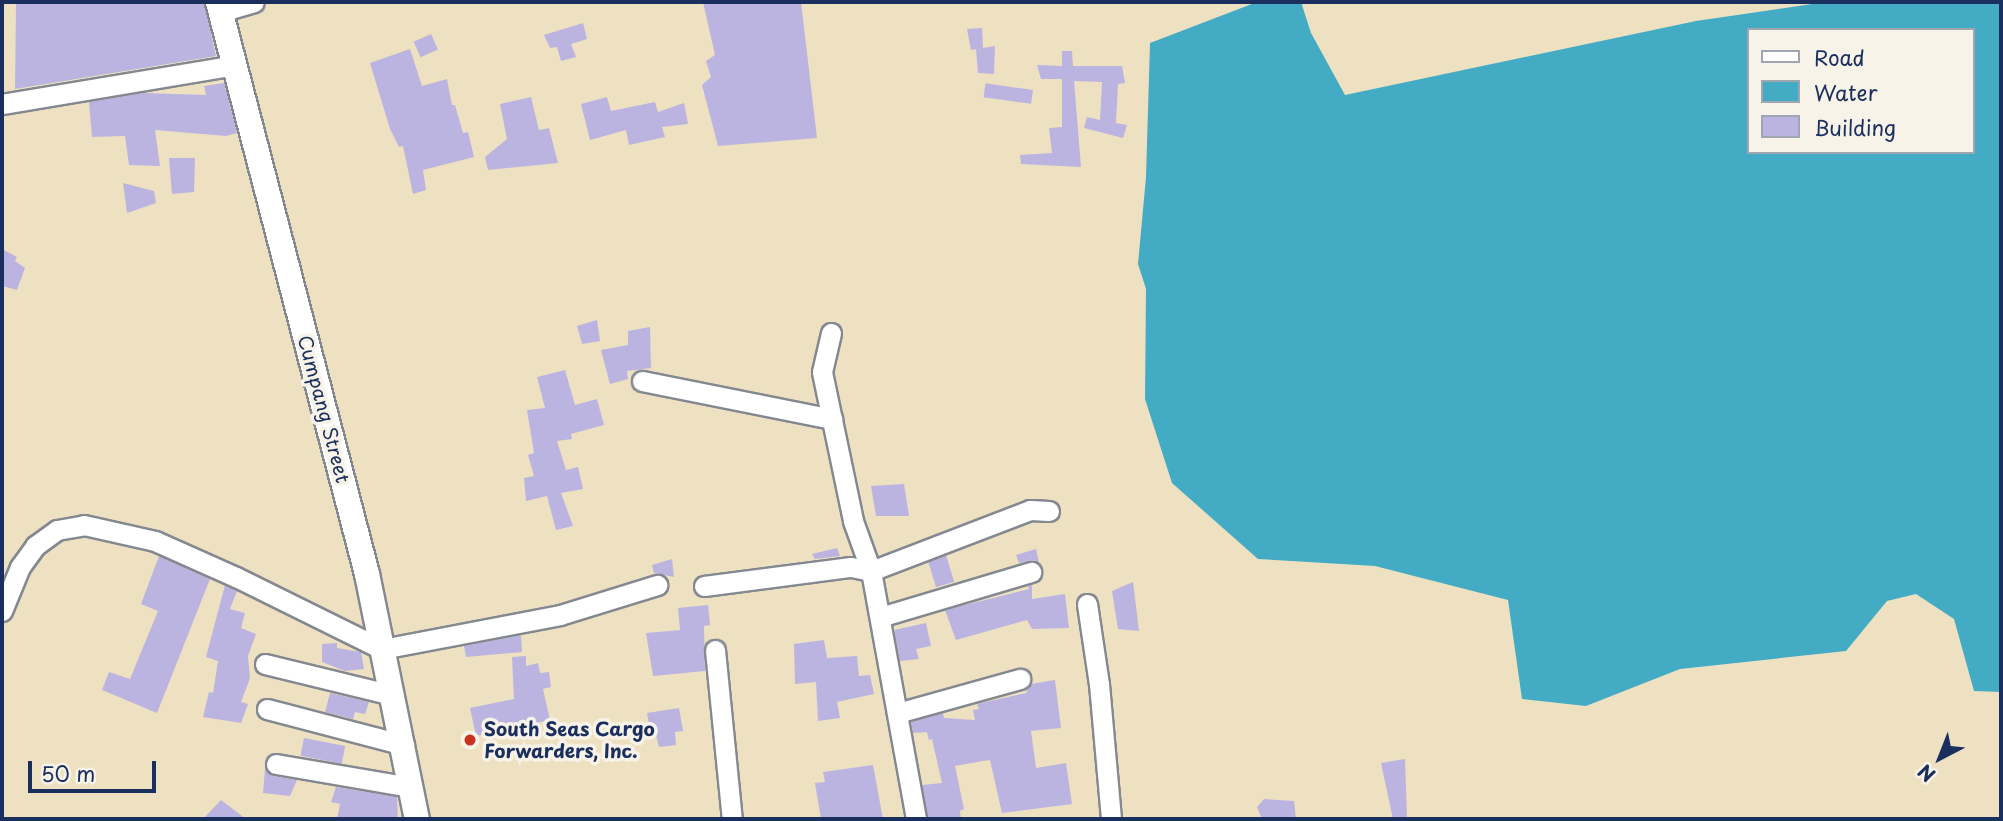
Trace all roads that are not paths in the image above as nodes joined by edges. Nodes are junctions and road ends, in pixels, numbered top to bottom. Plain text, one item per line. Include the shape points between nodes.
1 (254, 2) edge
2 (219, 7) edge
3 (236, 65) junction
4 (2, 104) edge
5 (831, 333) dead end
6 (642, 381) dead end
7 (832, 419) junction
8 (1049, 511) dead end
9 (871, 571) junction
10 (1031, 572) dead end
11 (656, 584) dead end
12 (704, 586) dead end
13 (1087, 604) dead end
14 (2, 611) edge
15 (880, 617) junction
16 (382, 649) junction
17 (715, 650) dead end
18 (265, 664) dead end
19 (1020, 679) dead end
20 (392, 695) junction
21 (267, 709) dead end
22 (897, 712) junction
23 (404, 745) junction
24 (276, 764) dead end
25 (411, 787) junction
26 (416, 819) edge
27 (732, 819) edge
28 (916, 819) edge
29 (1111, 819) edge

1 - 2 street
2 - 3 street, Cumpang Street
3 - 4 street
3 - 16 street, Cumpang Street
5 - 7 street via 822,372
6 - 7 street
7 - 9 street via 853,521
8 - 9 street via 1030,510
9 - 12 street via 851,567
9 - 15 street
10 - 15 street
11 - 16 street via 560,615
13 - 29 street via 1100,684
14 - 16 street via 20,567 35,546 57,530 84,525 155,541
15 - 22 street
16 - 20 street, Cumpang Street
17 - 27 street
18 - 20 street
19 - 22 street
20 - 23 street, Cumpang Street
21 - 23 street
22 - 28 street
23 - 25 street, Cumpang Street
24 - 25 street
25 - 26 street, Cumpang Street

